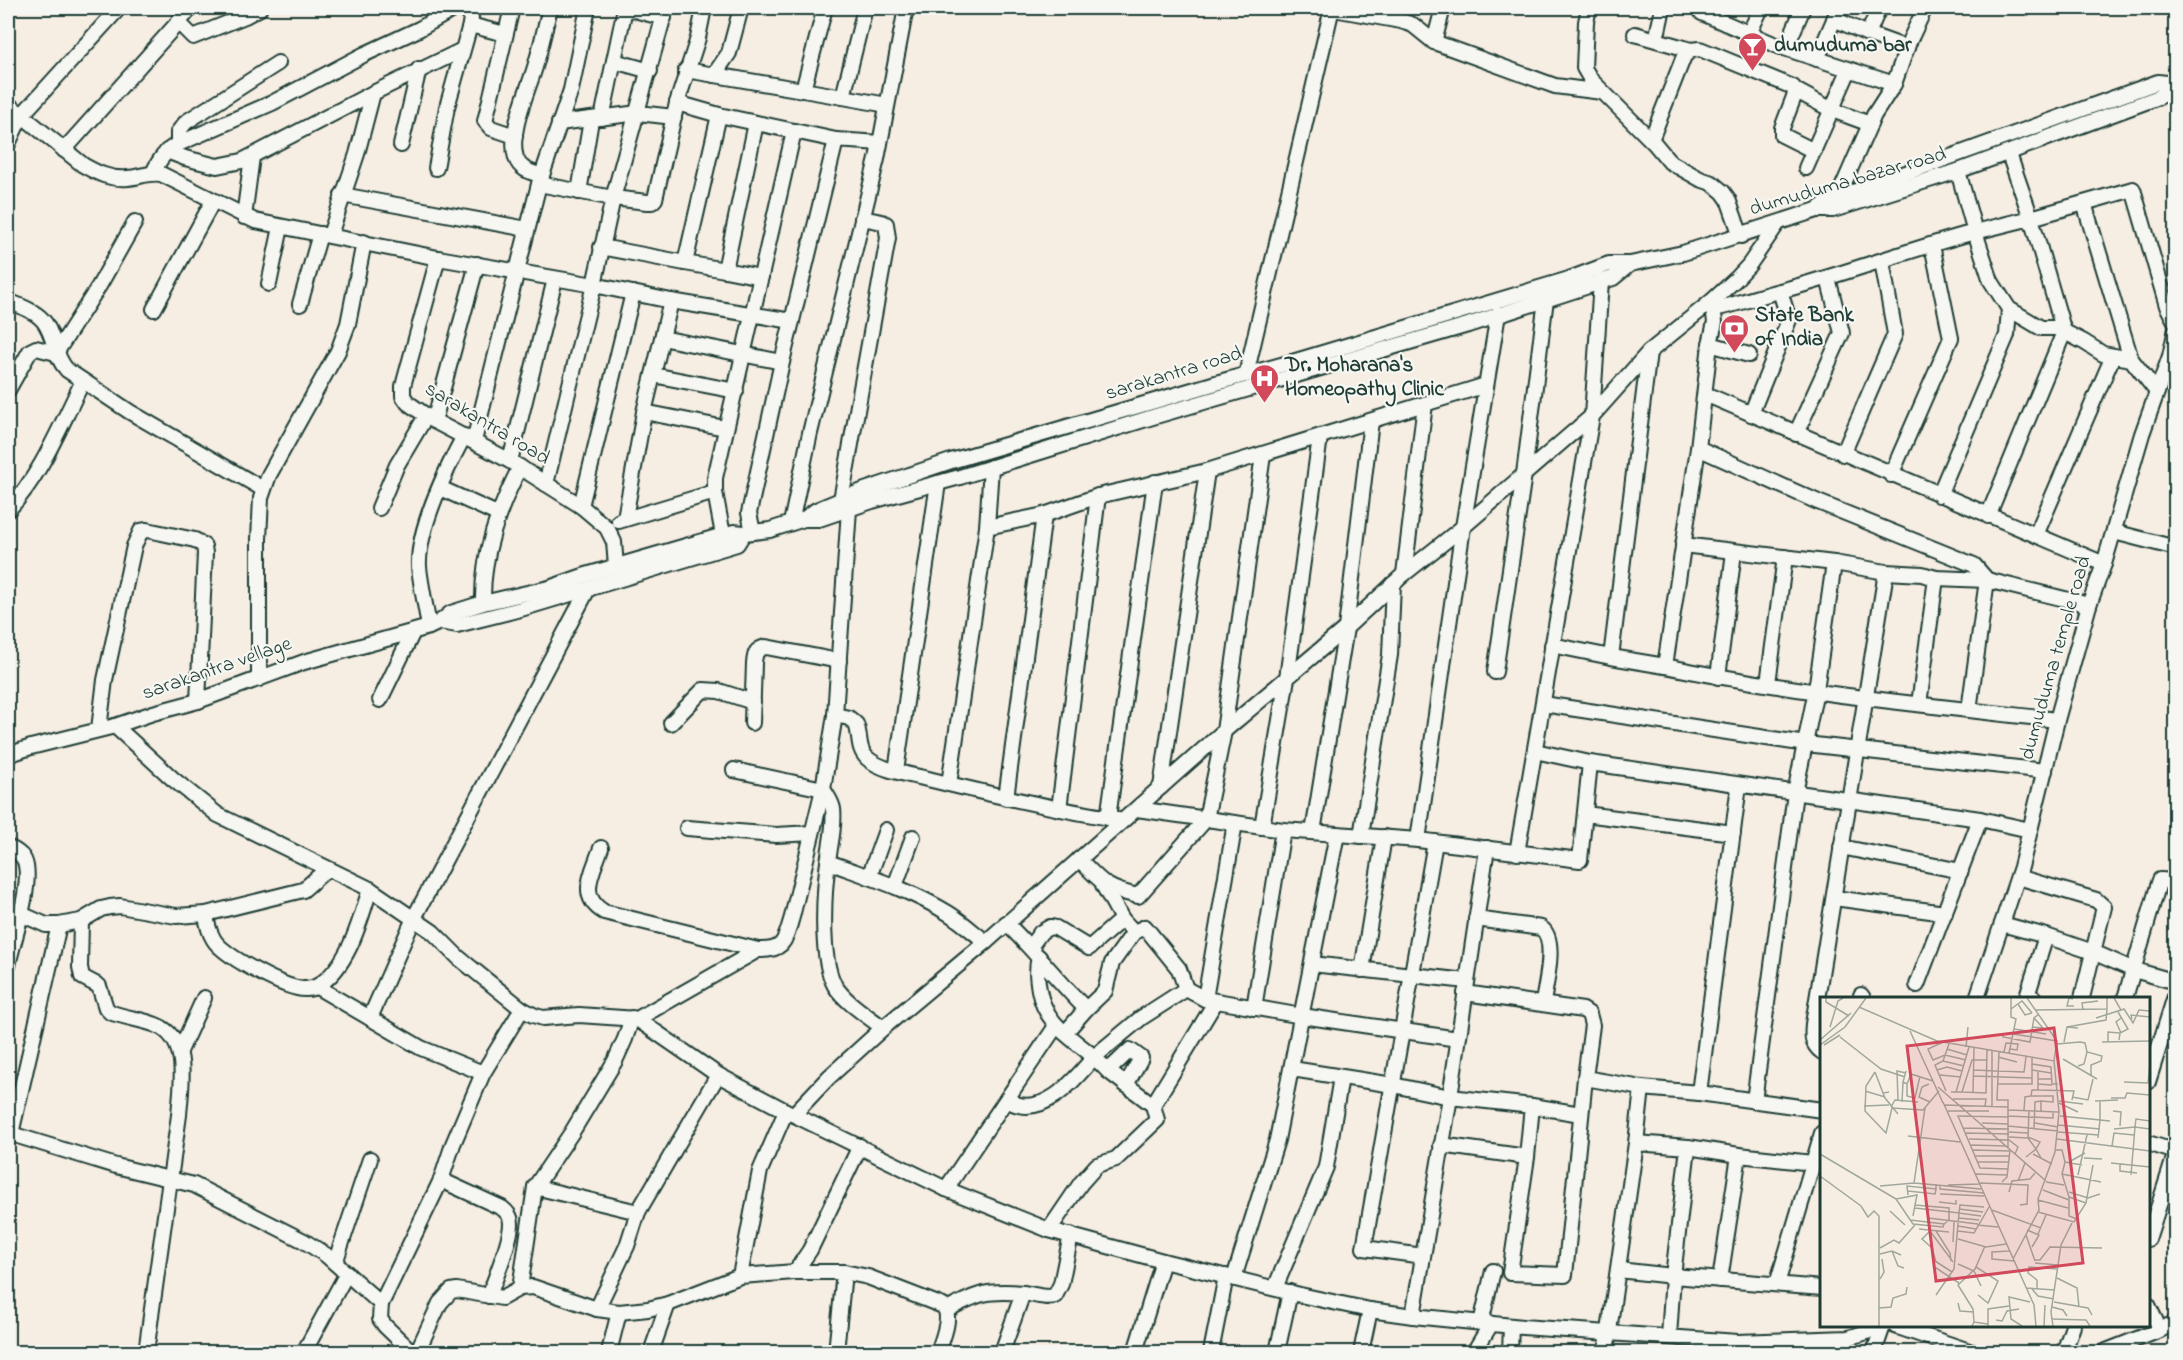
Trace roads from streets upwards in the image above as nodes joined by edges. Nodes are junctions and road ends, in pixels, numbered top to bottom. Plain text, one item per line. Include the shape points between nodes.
1 (119, 8) edge
2 (191, 8) edge
3 (260, 8) edge
4 (456, 8) edge
5 (472, 8) edge
6 (512, 8) edge
7 (550, 8) edge
8 (588, 8) edge
9 (626, 8) edge
10 (704, 8) edge
11 (741, 8) edge
12 (825, 8) edge
13 (865, 8) edge
14 (906, 8) edge
15 (1330, 8) edge
16 (1443, 8) edge
17 (1589, 8) edge
18 (1663, 8) edge
19 (1703, 8) edge
20 (1761, 8) edge
21 (1803, 8) edge
22 (1879, 8) edge
23 (1925, 8) edge
24 (665, 13) edge
25 (1837, 13) edge
26 (178, 22) junction
27 (470, 25) junction
28 (1658, 31) dead end
29 (505, 34) junction
30 (1635, 34) dead end
31 (1749, 34) junction
32 (1868, 34) junction
33 (1434, 42) junction
34 (1786, 48) junction
35 (1907, 48) junction
36 (462, 50) junction
37 (1690, 50) junction
38 (1817, 59) junction
39 (614, 61) junction
40 (278, 63) dead end
41 (419, 69) junction
42 (686, 70) junction
43 (1849, 70) junction
44 (650, 71) junction
45 (714, 75) junction
46 (1894, 84) junction
47 (2175, 85) edge
48 (803, 90) junction
49 (1795, 90) junction
50 (1602, 92) junction
51 (373, 93) junction
52 (843, 97) junction
53 (8, 104) edge
54 (887, 105) junction
55 (676, 110) junction
56 (1832, 110) junction
57 (638, 113) junction
58 (719, 115) junction
59 (21, 116) junction
60 (596, 119) junction
61 (559, 123) junction
62 (756, 123) junction
63 (1870, 124) junction
64 (794, 131) junction
65 (515, 136) junction
66 (836, 140) junction
67 (1651, 140) junction
68 (880, 143) junction
69 (8, 144) edge
70 (401, 145) dead end
71 (173, 148) junction
72 (64, 150) junction
73 (1814, 151) junction
74 (2008, 154) junction
75 (252, 157) junction
76 (436, 168) dead end
77 (1806, 168) dead end
78 (1958, 171) junction
79 (153, 173) junction
80 (540, 180) junction
81 (579, 192) junction
82 (342, 195) junction
83 (613, 198) junction
84 (1838, 198) junction
85 (213, 201) junction
86 (2084, 203) junction
87 (1817, 210) junction
88 (244, 217) junction
89 (862, 218) junction
90 (2031, 218) junction
91 (135, 222) dead end
92 (1778, 223) junction
93 (281, 227) junction
94 (527, 230) junction
95 (1975, 232) junction
96 (325, 234) junction
97 (1741, 236) junction
98 (364, 242) junction
99 (1932, 245) junction
100 (601, 247) junction
101 (438, 258) junction
102 (1882, 261) junction
103 (685, 263) junction
104 (477, 264) junction
105 (1630, 264) junction
106 (725, 270) junction
107 (516, 271) junction
108 (761, 277) junction
109 (1827, 278) junction
110 (555, 279) junction
111 (1601, 281) junction
112 (269, 284) dead end
113 (594, 285) junction
114 (1780, 291) junction
115 (633, 293) junction
116 (1546, 299) junction
117 (8, 301) edge
118 (671, 301) junction
119 (300, 304) dead end
120 (1713, 305) junction
121 (154, 309) dead end
122 (2009, 309) junction
123 (1498, 314) junction
124 (753, 315) junction
125 (792, 321) junction
126 (2175, 323) edge
127 (2175, 329) edge
128 (2064, 332) junction
129 (662, 338) junction
130 (1710, 344) junction
131 (1649, 352) junction
132 (56, 353) junction
133 (745, 354) junction
134 (1749, 355) dead end
135 (2114, 356) junction
136 (2131, 359) junction
137 (782, 362) junction
138 (653, 375) junction
139 (1246, 375) junction
140 (83, 381) junction
141 (1486, 385) junction
142 (8, 390) edge
143 (736, 391) junction
144 (2157, 392) junction
145 (1705, 394) junction
146 (1425, 404) junction
147 (644, 412) junction
148 (1750, 414) junction
149 (1592, 416) junction
150 (430, 419) junction
151 (1371, 421) junction
152 (725, 428) junction
153 (1796, 434) junction
154 (1320, 437) junction
155 (469, 438) junction
156 (1698, 448) junction
157 (1843, 454) junction
158 (1263, 455) junction
159 (515, 464) junction
160 (992, 466) junction
161 (1207, 471) junction
162 (1524, 474) junction
163 (1891, 475) junction
164 (1155, 482) junction
165 (938, 483) junction
166 (546, 484) junction
167 (440, 488) junction
168 (263, 489) junction
169 (715, 492) junction
170 (1939, 495) junction
171 (1098, 496) junction
172 (845, 504) junction
173 (581, 506) junction
174 (380, 508) dead end
175 (8, 510) edge
176 (497, 514) junction
177 (1044, 514) junction
178 (1988, 516) junction
179 (625, 518) junction
180 (798, 521) junction
181 (987, 527) junction
182 (1463, 527) junction
183 (607, 528) junction
184 (2114, 532) junction
185 (749, 533) junction
186 (723, 535) junction
187 (2036, 536) junction
188 (1683, 545) junction
189 (2175, 548) edge
190 (722, 549) joint
191 (1734, 552) junction
192 (1785, 557) junction
193 (1834, 562) junction
194 (2104, 564) junction
195 (616, 566) junction
196 (1886, 572) junction
197 (1404, 574) junction
198 (1936, 578) junction
199 (1988, 580) junction
200 (1393, 584) junction
201 (588, 589) junction
202 (483, 603) junction
203 (2090, 605) junction
204 (434, 625) junction
205 (1346, 628) junction
206 (413, 632) junction
207 (1552, 645) junction
208 (1611, 657) junction
209 (839, 661) junction
210 (1665, 666) junction
211 (1495, 672) dead end
212 (1719, 677) junction
213 (1287, 678) junction
214 (259, 679) junction
215 (1768, 683) junction
216 (1816, 690) junction
217 (1867, 697) junction
218 (380, 700) dead end
219 (198, 701) junction
220 (753, 702) junction
221 (1543, 704) junction
222 (1919, 704) junction
223 (1969, 710) junction
224 (835, 715) junction
225 (2057, 720) junction
226 (671, 723) dead end
227 (752, 723) dead end
228 (115, 726) junction
229 (99, 729) junction
230 (1224, 731) junction
231 (1806, 744) junction
232 (1858, 749) junction
233 (1535, 751) junction
234 (8, 756) edge
235 (1590, 763) junction
236 (734, 770) dead end
237 (896, 771) junction
238 (2045, 771) junction
239 (949, 784) junction
240 (1739, 785) junction
241 (1161, 787) junction
242 (823, 789) junction
243 (1795, 793) junction
244 (1006, 798) junction
245 (1849, 800) junction
246 (1137, 808) junction
247 (1059, 809) junction
248 (1585, 814) junction
249 (1108, 818) junction
250 (1206, 819) junction
251 (1980, 819) junction
252 (1124, 820) junction
253 (1235, 823) junction
254 (1262, 827) junction
255 (687, 828) dead end
256 (886, 830) dead end
257 (1283, 830) junction
258 (2030, 830) junction
259 (1313, 832) junction
260 (812, 833) junction
261 (1733, 833) junction
262 (1337, 834) junction
263 (1361, 836) junction
264 (913, 837) dead end
265 (1384, 837) junction
266 (1418, 840) junction
267 (1435, 842) junction
268 (8, 847) edge
269 (1841, 847) junction
270 (602, 848) dead end
271 (1487, 848) junction
272 (1518, 853) junction
273 (1079, 859) junction
274 (828, 862) junction
275 (327, 868) junction
276 (1960, 871) junction
277 (869, 876) junction
278 (2018, 877) junction
279 (1100, 881) junction
280 (2175, 881) edge
281 (895, 886) junction
282 (370, 889) junction
283 (1834, 898) junction
284 (1945, 913) junction
285 (21, 914) junction
286 (206, 914) junction
287 (414, 918) junction
288 (1122, 919) junction
289 (1476, 919) junction
290 (81, 921) junction
291 (1006, 923) junction
292 (2002, 924) junction
293 (59, 925) junction
294 (1134, 932) junction
295 (2046, 936) junction
296 (986, 942) junction
297 (758, 950) junction
298 (1035, 952) junction
299 (2093, 952) junction
300 (8, 959) edge
301 (1312, 964) junction
302 (1362, 970) junction
303 (2134, 970) junction
304 (1411, 975) junction
305 (2175, 982) edge
306 (1917, 985) dead end
307 (317, 987) junction
308 (1466, 987) junction
309 (1186, 989) junction
310 (2175, 993) edge
311 (1978, 997) edge
312 (2029, 997) edge
313 (2082, 997) edge
314 (2126, 997) edge
315 (204, 998) dead end
316 (1210, 1000) junction
317 (1543, 1003) junction
318 (1254, 1008) junction
319 (522, 1009) junction
320 (1086, 1009) junction
321 (1302, 1016) junction
322 (370, 1018) junction
323 (634, 1018) junction
324 (883, 1028) junction
325 (1061, 1030) junction
326 (1402, 1032) junction
327 (1458, 1039) junction
328 (180, 1051) junction
329 (1820, 1051) edge
330 (1095, 1057) junction
331 (1292, 1069) junction
332 (1108, 1071) junction
333 (483, 1073) junction
334 (2150, 1075) edge
335 (718, 1076) junction
336 (1341, 1077) junction
337 (1585, 1078) junction
338 (1393, 1084) junction
339 (1126, 1085) junction
340 (1642, 1088) junction
341 (1699, 1093) junction
342 (1450, 1096) junction
343 (1007, 1100) junction
344 (1754, 1101) junction
345 (1153, 1105) junction
346 (1532, 1106) junction
347 (1820, 1110) edge
348 (790, 1112) junction
349 (1581, 1114) junction
350 (9, 1134) edge
351 (1820, 1137) edge
352 (1636, 1143) junction
353 (2150, 1144) edge
354 (1442, 1145) junction
355 (860, 1146) junction
356 (1688, 1147) junction
357 (2175, 1152) edge
358 (1739, 1155) junction
359 (1527, 1157) junction
360 (370, 1159) dead end
361 (1813, 1163) junction
362 (171, 1180) junction
363 (441, 1180) junction
364 (535, 1187) junction
365 (946, 1189) junction
366 (638, 1212) junction
367 (1049, 1230) junction
368 (2150, 1233) edge
369 (1071, 1235) junction
370 (1423, 1256) junction
371 (1163, 1261) junction
372 (335, 1263) junction
373 (1618, 1270) junction
374 (1493, 1271) dead end
375 (795, 1272) junction
376 (844, 1272) junction
377 (347, 1273) junction
378 (740, 1276) junction
379 (1673, 1276) junction
380 (1230, 1277) junction
381 (1720, 1280) junction
382 (1777, 1284) junction
383 (520, 1288) junction
384 (1275, 1288) junction
385 (1820, 1288) edge
386 (1290, 1292) junction
387 (1023, 1293) junction
388 (489, 1296) junction
389 (381, 1304) junction
390 (668, 1304) junction
391 (597, 1309) junction
392 (2150, 1309) edge
393 (947, 1310) junction
394 (1371, 1310) junction
395 (619, 1312) junction
396 (1413, 1316) junction
397 (2175, 1322) edge
398 (1486, 1323) junction
399 (1511, 1326) junction
400 (1875, 1327) edge
401 (1883, 1327) edge
402 (1897, 1327) edge
403 (2073, 1327) edge
404 (2160, 1330) junction
405 (1610, 1333) junction
406 (1669, 1337) junction
407 (1716, 1340) junction
408 (941, 1350) edge
409 (146, 1353) edge
410 (304, 1353) edge
411 (412, 1353) edge
412 (417, 1353) edge
413 (609, 1353) edge
414 (651, 1353) edge
415 (836, 1353) edge
416 (1002, 1353) edge
417 (1136, 1353) edge
418 (1211, 1353) edge
419 (1277, 1353) edge
420 (1361, 1353) edge
421 (1474, 1353) edge
422 (1510, 1353) edge
423 (1606, 1353) edge
424 (1707, 1353) edge
425 (1874, 1353) edge
426 (1972, 1353) edge
427 (2064, 1353) edge
428 (2104, 1353) edge

1 - 59 street
2 - 26 street
3 - 26 street via 193,38
4 - 71 street via 272,103
5 - 27 street
6 - 29 street
7 - 65 street
8 - 61 street via 571,90
9 - 24 street
9 - 39 street
10 - 42 street
11 - 45 street via 729,53
12 - 48 street
13 - 52 street
14 - 54 street
15 - 33 street via 1413,25
15 - 139 street
16 - 33 street
17 - 50 street, dumuduma bazar road via 1584,68
18 - 28 street
19 - 31 street via 1702,13
20 - 31 street
21 - 34 street
22 - 32 street
23 - 35 street
24 - 44 street
25 - 32 street
25 - 38 street
26 - 72 street
27 - 29 street
27 - 36 street
29 - 65 street via 485,121 491,128
30 - 37 street
31 - 34 street
32 - 35 street
33 - 50 street via 1555,86
34 - 38 street
35 - 46 street
36 - 41 street
36 - 76 street
37 - 49 street via 1700,50
37 - 67 street via 1684,56
38 - 43 street
39 - 44 street
39 - 60 street
40 - 71 street via 186,122
41 - 51 street
41 - 70 street
42 - 45 street
42 - 55 street
43 - 46 street
43 - 56 street
44 - 57 street
45 - 48 street
46 - 63 street
47 - 74 street, dumuduma bazar road via 2159,97
47 - 84 street via 2158,82
48 - 52 street
49 - 56 street
49 - 73 street via 1782,135
50 - 67 street, dumuduma bazar road
51 - 75 street
51 - 82 street
52 - 54 street
53 - 59 street
54 - 68 street
55 - 57 street
55 - 58 street
55 - 83 street via 655,199 647,202
56 - 63 street
56 - 73 street
57 - 60 street
57 - 83 street
58 - 62 street
58 - 103 street
59 - 69 street
59 - 72 street
60 - 61 street
60 - 81 street
61 - 80 street
62 - 64 street
62 - 106 street
63 - 84 street
64 - 66 street
64 - 108 street
65 - 80 street via 516,159
66 - 68 street
66 - 125 street
67 - 97 street, dumuduma bazar road via 1670,162 1723,192
68 - 89 street
71 - 75 street via 185,158 217,166
71 - 79 street
72 - 79 street via 82,165 111,177
73 - 77 street
74 - 78 street, dumuduma bazar road
74 - 90 street
75 - 88 street
78 - 87 street, dumuduma bazar road via 1833,210
78 - 95 street
79 - 85 street
80 - 81 street
80 - 94 street
81 - 83 street
82 - 94 street
82 - 96 street
83 - 100 street
84 - 87 street
85 - 88 street
85 - 121 street
86 - 90 street
86 - 126 street via 2133,189
86 - 136 street
87 - 92 street, dumuduma bazar road
88 - 93 street
89 - 172 street via 886,224 888,238
89 - 180 street via 810,433
90 - 95 street
90 - 128 street
91 - 132 street
92 - 97 street, dumuduma bazar road
92 - 120 street
93 - 96 street
93 - 112 street
94 - 107 street
95 - 99 street
95 - 122 street via 1991,281
96 - 98 street
96 - 119 street
97 - 105 street, sarakantra road
98 - 101 street
98 - 168 street via 348,324 338,351
99 - 102 street
99 - 163 street via 1951,338
100 - 103 street
100 - 113 street
101 - 104 street
101 - 150 street, sarakantra road via 403,386 408,403
102 - 109 street
102 - 157 street via 1895,334
103 - 106 street
104 - 107 street
104 - 150 street
105 - 111 street, sarakantra road via 1613,278
105 - 139 street, sarakantra road via 1609,264
106 - 108 street
107 - 110 street
107 - 155 street
108 - 124 street
109 - 114 street
109 - 153 street via 1842,333
110 - 113 street
110 - 159 street
111 - 116 street, sarakantra road
111 - 149 street
113 - 115 street
113 - 166 street
114 - 120 street
114 - 148 street via 1789,320
115 - 118 street
115 - 173 street
116 - 123 street, sarakantra road
116 - 162 street
117 - 132 street via 45,323
118 - 124 street
118 - 129 street
120 - 130 street via 1715,322
120 - 131 street
122 - 128 street via 2041,327
122 - 170 street via 2007,335
123 - 141 street
123 - 160 street, sarakantra road
124 - 125 street
124 - 133 street
125 - 137 street
127 - 144 street, dumuduma temple road
128 - 135 street
128 - 178 street
129 - 133 street
129 - 138 street
130 - 134 street
130 - 145 street
131 - 149 street
131 - 208 street
132 - 140 street via 67,370
132 - 142 street via 36,348 30,351
133 - 137 street
133 - 143 street
135 - 136 street
135 - 187 street
136 - 144 street
137 - 185 street via 749,513
138 - 143 street
138 - 147 street
139 - 172 street, sarakantra road via 951,461
140 - 168 street
140 - 175 street via 38,468
141 - 146 street
141 - 182 street
143 - 152 street
144 - 184 street, dumuduma temple road
145 - 148 street
145 - 156 street
146 - 151 street
146 - 197 street
147 - 152 street
147 - 179 street
148 - 153 street
149 - 162 street
149 - 207 street
150 - 155 street, sarakantra road
150 - 174 street via 397,465
151 - 154 street
151 - 205 street
152 - 169 street
153 - 157 street
154 - 158 street
154 - 213 street
155 - 159 street, sarakantra road
155 - 167 street
156 - 188 street
156 - 199 street via 1974,565
157 - 163 street
158 - 161 street
158 - 230 street
159 - 166 street, sarakantra road
159 - 176 street
160 - 165 street, sarakantra road
160 - 181 street
161 - 164 street
161 - 241 street
162 - 182 street
162 - 211 street
163 - 170 street
164 - 171 street
164 - 249 street
165 - 172 street, sarakantra road
165 - 237 street
166 - 173 street, sarakantra road
167 - 176 street
167 - 204 street via 420,550 419,566
168 - 214 street
169 - 179 street
169 - 186 street
170 - 178 street
171 - 177 street
171 - 247 street
172 - 180 street, sarakantra road via 819,519
172 - 209 street
173 - 183 street, sarakantra road
176 - 202 street
177 - 181 street
177 - 244 street
178 - 187 street
179 - 183 street
180 - 185 street, sarakantra road
181 - 239 street
182 - 197 street
182 - 266 street
183 - 195 street via 614,542
184 - 189 street
184 - 194 street, dumuduma temple road
185 - 186 street, sarakantra vellage
185 - 190 street, sarakantra road via 737,544
186 - 195 street, sarakantra vellage
187 - 194 street
188 - 191 street
188 - 210 street
190 - 201 street, sarakantra vellage
191 - 192 street
191 - 212 street
192 - 193 street
192 - 215 street
193 - 196 street
193 - 216 street
194 - 203 street, dumuduma temple road
195 - 202 street, sarakantra vellage via 549,588
196 - 198 street
196 - 217 street
197 - 200 street
198 - 199 street
198 - 222 street
199 - 203 street
199 - 223 street
200 - 205 street
200 - 263 street via 1390,655
201 - 204 street, sarakantra vellage via 457,625
201 - 287 street
202 - 204 street, sarakantra vellage via 452,613
203 - 225 street, dumuduma temple road
204 - 206 street, sarakantra vellage
205 - 213 street
205 - 259 street
206 - 214 street, sarakantra vellage via 304,662
206 - 218 street
207 - 208 street
207 - 221 street
208 - 210 street
209 - 220 street via 766,647 759,649 755,654
209 - 224 street
210 - 212 street
212 - 215 street
213 - 230 street
213 - 254 street
214 - 219 street, sarakantra vellage
215 - 216 street
216 - 217 street
216 - 231 street
217 - 222 street
217 - 232 street
219 - 228 street, sarakantra vellage
219 - 229 street via 204,546 195,540 141,531 134,546 107,669
220 - 226 street via 703,690
220 - 227 street
221 - 231 street
221 - 233 street
222 - 223 street
223 - 225 street
224 - 237 street via 856,724 867,758
224 - 242 street
225 - 238 street, dumuduma temple road
228 - 229 street, sarakantra vellage
228 - 275 street via 218,815
229 - 234 street, sarakantra vellage
230 - 241 street
230 - 250 street
231 - 232 street
231 - 243 street
232 - 238 street
232 - 245 street
233 - 235 street
233 - 272 street
235 - 240 street
235 - 248 street
236 - 242 street
237 - 239 street
238 - 258 street, dumuduma temple road
239 - 244 street
240 - 243 street
240 - 261 street
241 - 246 street
242 - 260 street
242 - 274 street via 833,808
243 - 245 street
243 - 344 street
244 - 247 street
245 - 251 street
245 - 269 street
246 - 250 street
246 - 252 street
247 - 249 street
248 - 261 street
248 - 272 street via 1580,861
249 - 252 street
250 - 253 street
250 - 279 street via 1138,896 1114,891
251 - 258 street
251 - 276 street
252 - 273 street
253 - 254 street
253 - 316 street
254 - 257 street
255 - 260 street via 776,835
256 - 277 street
257 - 259 street
257 - 318 street
258 - 278 street, dumuduma temple road
259 - 262 street
260 - 297 street via 787,936 774,950
261 - 341 street
262 - 263 street
262 - 301 street
263 - 265 street
264 - 281 street
265 - 266 street
265 - 302 street
266 - 267 street
267 - 271 street
267 - 304 street
268 - 285 street via 25,859
269 - 276 street
269 - 283 street
270 - 297 street via 588,886 594,906 615,916
271 - 272 street
271 - 289 street
273 - 279 street
273 - 291 street
274 - 277 street
274 - 324 street via 824,898 829,972 843,995
275 - 282 street
275 - 286 street via 303,890
276 - 284 street
277 - 281 street
278 - 292 street, dumuduma temple road
278 - 299 street via 2102,903 2104,915
279 - 288 street
280 - 303 street via 2163,879 2158,886
281 - 296 street via 950,914
282 - 287 street
282 - 307 street via 345,955
283 - 284 street
283 - 329 street via 1813,1024 1812,1040
284 - 306 street
285 - 293 street via 46,925
285 - 300 street
286 - 290 street via 176,916 120,906 101,909
286 - 307 street via 215,942 248,966 295,988
287 - 319 street
287 - 322 street
288 - 294 street
288 - 298 street via 1089,948 1050,927 1041,932
289 - 308 street
289 - 317 street via 1546,931 1549,956
290 - 293 street
290 - 328 street via 82,977 99,986 110,1012 158,1025
291 - 296 street
291 - 298 street
292 - 295 street
292 - 311 street, dumuduma temple road
293 - 350 street
294 - 309 street via 1145,927 1179,969
294 - 320 street via 1112,963 1105,991
295 - 299 street
295 - 312 street
296 - 324 street
297 - 323 street
298 - 320 street
298 - 325 street via 1041,1001 1047,1015
299 - 303 street
299 - 313 street
301 - 302 street
301 - 321 street
302 - 304 street
303 - 305 street
303 - 314 street
304 - 308 street
304 - 326 street
307 - 322 street
308 - 317 street
308 - 327 street
309 - 316 street
309 - 330 street via 1141,1018
310 - 334 street
315 - 328 street
316 - 318 street
316 - 345 street
317 - 337 street via 1583,1010 1592,1018
318 - 321 street
319 - 323 street via 543,1018
319 - 333 street
320 - 325 street
321 - 326 street
321 - 331 street
322 - 333 street via 421,1048
323 - 335 street
323 - 364 street via 615,1062
324 - 348 street
325 - 330 street
325 - 343 street
326 - 327 street
326 - 338 street
327 - 342 street
328 - 362 street via 182,1076
330 - 332 street
330 - 343 street via 1073,1082 1043,1101 1022,1107
331 - 336 street
331 - 380 street via 1277,1140
332 - 339 street
332 - 339 street via 1130,1050 1141,1058
333 - 363 street
335 - 348 street
335 - 366 street
336 - 338 street
336 - 384 street via 1326,1167
337 - 340 street
337 - 349 street
338 - 342 street
338 - 370 street via 1364,1248
339 - 345 street
340 - 341 street
340 - 352 street
341 - 344 street
342 - 346 street
342 - 354 street
343 - 365 street
344 - 347 street
345 - 367 street via 1157,1120 1116,1158 1097,1165
346 - 349 street
346 - 359 street
348 - 355 street
348 - 378 street via 760,1171
349 - 359 street via 1565,1275 1510,1273
350 - 362 street
351 - 361 street
352 - 356 street
352 - 373 street
353 - 357 street
354 - 359 street
354 - 370 street
355 - 365 street
355 - 375 street via 810,1250
356 - 358 street
356 - 379 street
357 - 368 street
358 - 361 street
358 - 381 street
360 - 372 street
361 - 382 street
362 - 372 street via 214,1194 304,1241
362 - 409 street
363 - 388 street via 509,1214 509,1233
363 - 389 street
364 - 366 street
364 - 383 street
365 - 367 street
366 - 391 street
367 - 369 street
369 - 371 street
369 - 387 street via 1055,1296
370 - 396 street
371 - 380 street
371 - 417 street
372 - 377 street
373 - 379 street
373 - 405 street
374 - 398 street
375 - 376 street
375 - 378 street
376 - 393 street via 885,1283
376 - 415 street
377 - 389 street
377 - 410 street
378 - 390 street
379 - 381 street
379 - 406 street
380 - 384 street
380 - 418 street
381 - 382 street
382 - 385 street
383 - 388 street via 507,1297
383 - 391 street via 548,1291
384 - 386 street
386 - 394 street
386 - 419 street
387 - 393 street via 976,1294
387 - 416 street
388 - 412 street via 451,1291 440,1303
389 - 411 street via 380,1319
390 - 395 street
390 - 414 street
391 - 395 street
392 - 404 street
393 - 408 street
394 - 396 street
394 - 420 street
395 - 413 street
396 - 398 street
397 - 404 street
398 - 399 street
398 - 421 street
399 - 405 street
399 - 422 street
400 - 407 street via 1848,1338
401 - 425 street
402 - 426 street
403 - 427 street
404 - 428 street
405 - 406 street
405 - 423 street
406 - 407 street
407 - 424 street

